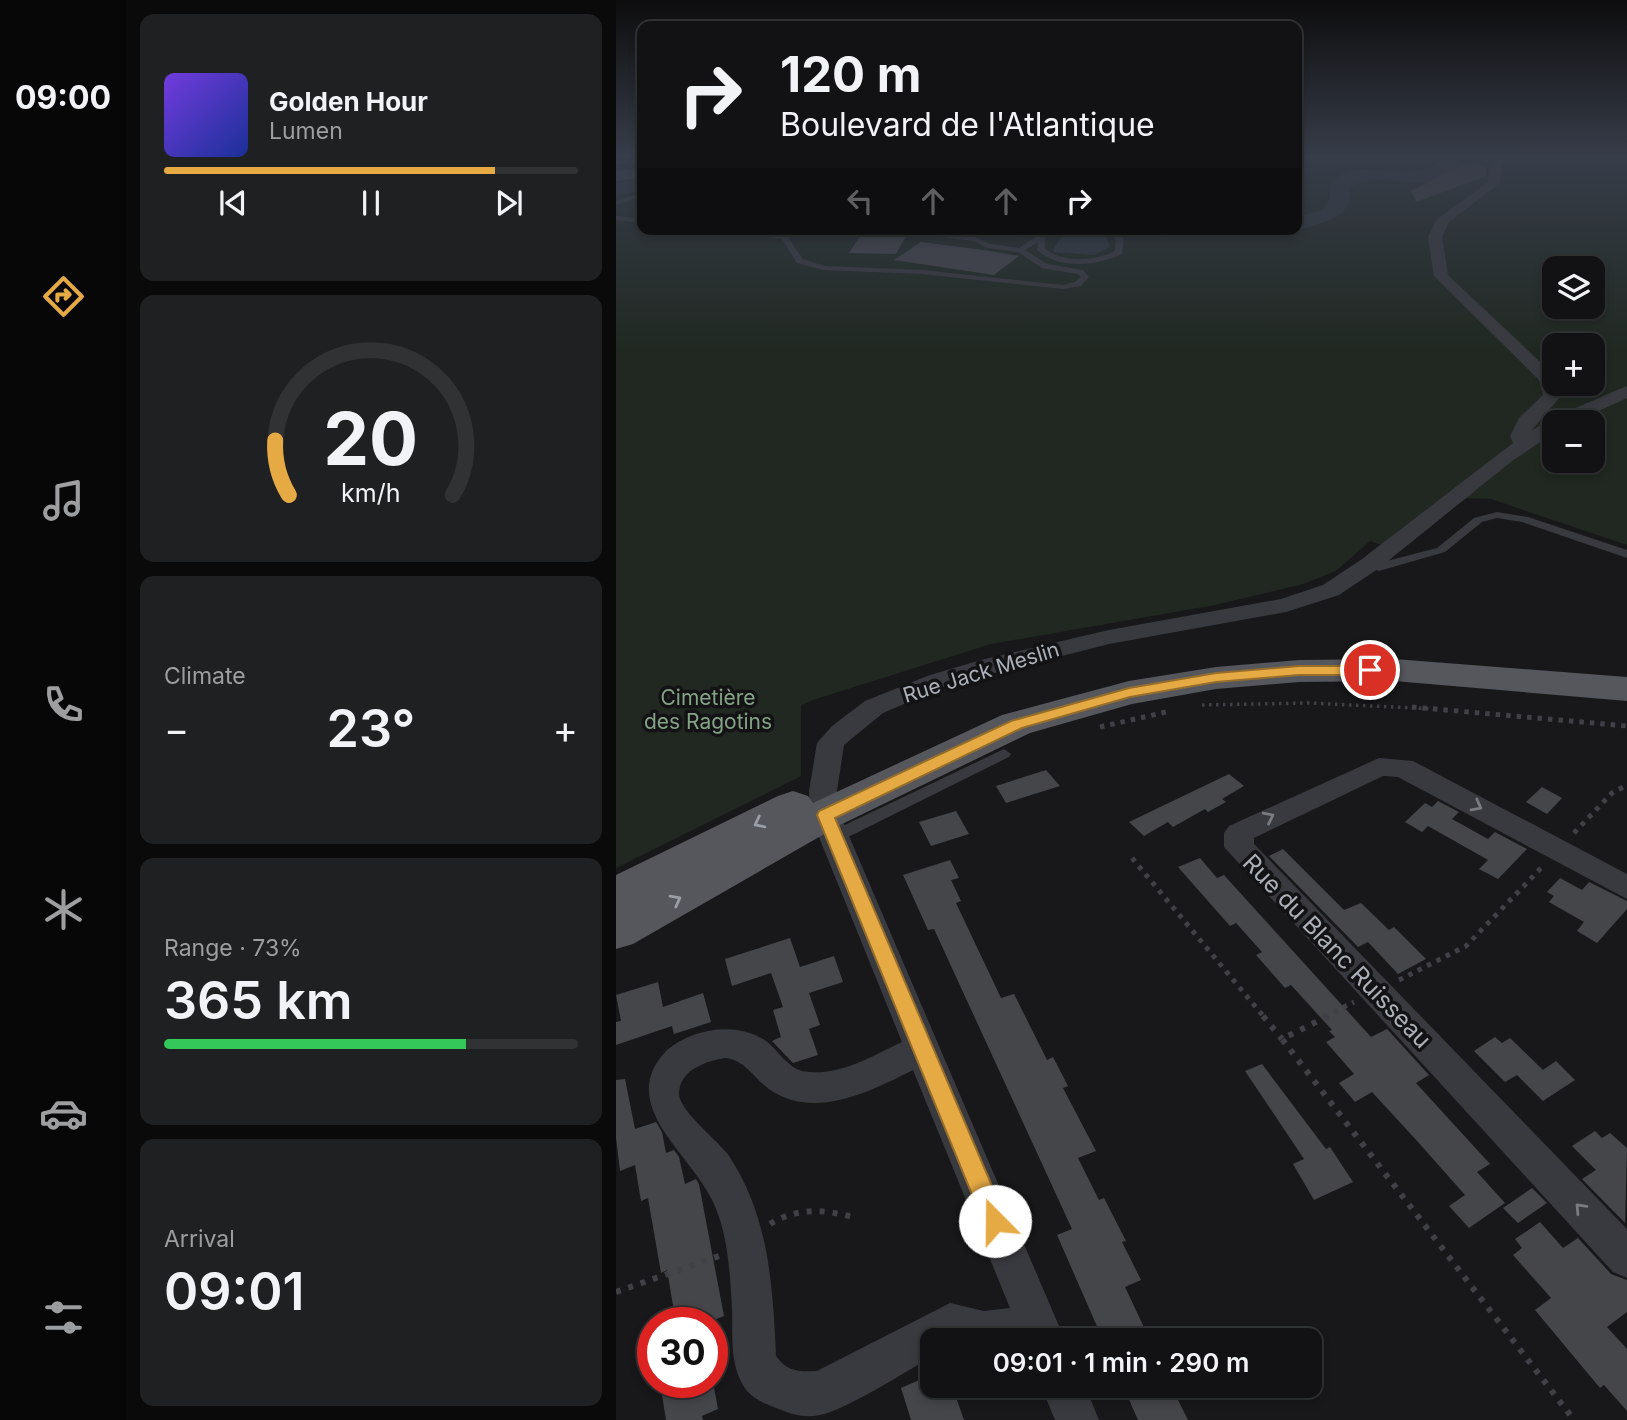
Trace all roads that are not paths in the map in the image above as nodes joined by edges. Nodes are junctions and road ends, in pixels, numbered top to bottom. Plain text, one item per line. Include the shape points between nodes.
1 (1442, 222) edge
2 (765, 235) edge
3 (791, 235) edge
4 (941, 235) edge
5 (1044, 235) edge
6 (1116, 235) edge
7 (782, 237) junction
8 (1042, 237) junction
9 (1020, 250) junction
10 (1627, 391) edge
11 (1585, 410) edge
12 (1542, 433) edge
13 (1524, 445) junction
14 (1627, 554) edge
15 (1370, 564) junction
16 (1627, 672) edge
17 (1627, 689) edge
18 (1004, 754) dead end
19 (827, 814) junction
20 (1627, 888) edge
21 (616, 895) edge
22 (616, 931) edge
23 (924, 1048) junction
24 (1627, 1258) edge
25 (943, 1328) edge
26 (962, 1328) edge
27 (1038, 1328) edge
28 (920, 1340) edge
29 (1068, 1398) edge
30 (1077, 1420) edge

1 - 13 street via 1435,237 1441,276 1547,378 1552,396 1522,428
2 - 7 lane
3 - 7 lane
4 - 9 lane
5 - 8 lane
6 - 8 lane via 1120,239 1119,252 1097,259 1046,255 1041,250
7 - 9 lane via 800,261 835,270 922,272 1063,287 1084,281 1080,272 1045,267
8 - 9 lane
10 - 11 street
12 - 13 street, Rue Jack Meslin
13 - 15 street, Rue Jack Meslin
14 - 15 lane via 1524,519 1497,515 1478,520 1441,550 1379,567
15 - 19 street, Rue Jack Meslin via 1340,586 1311,599 1044,651 898,696 854,720 836,737 828,755
16 - 19 main road via 1331,651 1193,660 1104,677 998,709
17 - 19 main road via 1394,670 1216,678 1129,693 1016,724
18 - 19 lane
19 -> 21 main road
22 -> 19 main road
19 - 23 street
24 -> 20 street, Rue du Blanc Ruisseau via 1239,848 1238,833 1379,767 1403,768
23 - 27 street
23 - 28 street via 845,1083 814,1088 783,1082 747,1045 733,1040 691,1051 668,1074 662,1091 663,1106 715,1169 735,1210 746,1246 755,1362 764,1377 796,1394 821,1393
25 - 26 street via 950,1324
29 - 30 street

